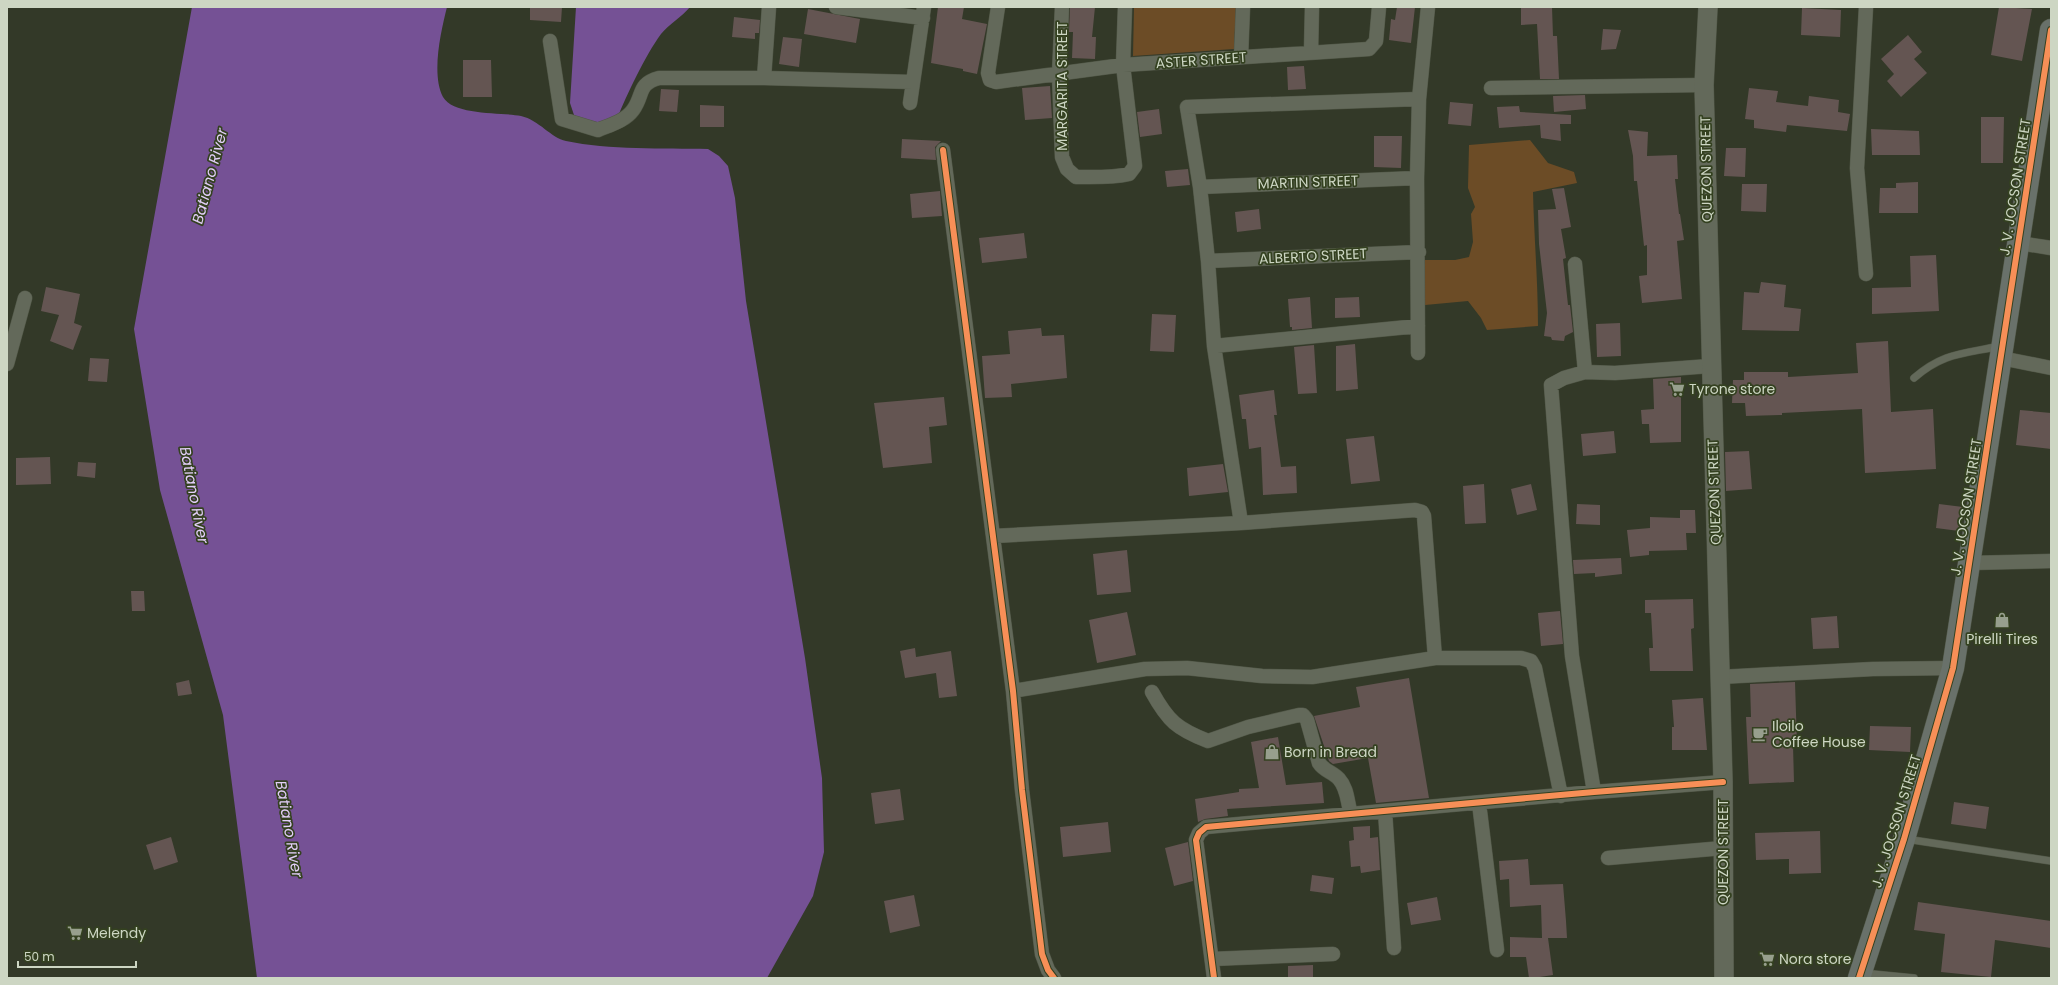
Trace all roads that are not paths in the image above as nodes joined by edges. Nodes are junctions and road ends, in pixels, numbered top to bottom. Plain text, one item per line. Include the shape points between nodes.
1 (770, 7) edge
2 (836, 7) edge
3 (998, 7) edge
4 (1062, 7) edge
5 (1125, 7) edge
6 (1243, 7) edge
7 (1312, 7) edge
8 (1379, 7) edge
9 (1428, 7) edge
10 (1708, 7) edge
11 (1866, 7) edge
12 (924, 12) edge
13 (2051, 30) edge
14 (550, 41) dead end
15 (1311, 52) junction
16 (1241, 57) junction
17 (1123, 66) junction
18 (1059, 74) junction
19 (764, 78) junction
20 (913, 82) junction
21 (1704, 85) junction
22 (1491, 88) dead end
23 (1419, 99) junction
24 (910, 103) dead end
25 (943, 150) dead end
26 (1417, 178) junction
27 (1200, 187) junction
28 (2019, 243) junction
29 (2051, 248) edge
30 (1419, 252) junction
31 (1208, 261) junction
32 (1575, 264) dead end
33 (1866, 274) dead end
34 (25, 298) dead end
35 (1418, 326) junction
36 (1214, 346) junction
37 (2002, 352) junction
38 (1418, 353) dead end
39 (7, 364) edge
40 (1710, 366) junction
41 (2051, 368) edge
42 (1585, 372) junction
43 (1914, 378) dead end
44 (1241, 523) junction
45 (994, 536) junction
46 (2051, 561) edge
47 (1969, 563) junction
48 (1435, 658) junction
49 (1953, 668) junction
50 (1720, 677) junction
51 (1013, 691) junction
52 (1152, 692) dead end
53 (1723, 782) junction
54 (1594, 792) junction
55 (1561, 796) junction
56 (1479, 803) junction
57 (1385, 811) junction
58 (1351, 814) junction
59 (1904, 839) junction
60 (1724, 848) junction
61 (1608, 858) dead end
62 (2051, 860) edge
63 (1394, 948) dead end
64 (1497, 950) dead end
65 (1333, 954) dead end
66 (1212, 958) junction
67 (1860, 975) edge
68 (1054, 978) edge
69 (1214, 978) edge
70 (1724, 978) edge
71 (1914, 978) edge

1 - 19 street
2 - 12 street
3 - 18 street, ASTER STREET via 988,73 990,80 996,82
4 - 18 street, MARGARITA STREET
5 - 17 street, MARGARITA STREET
6 - 16 street
7 - 15 street
8 - 15 street, ASTER STREET via 1376,41 1369,49
9 - 23 street
10 - 21 main road, QUEZON STREET
11 - 33 street via 1857,168
12 - 20 street
13 - 28 main road, J. V. JOCSON STREET
14 - 19 street via 562,119 598,130 615,123 633,110 641,90 648,81 659,78
15 - 16 street, ASTER STREET
16 - 17 street, ASTER STREET
17 - 18 street, ASTER STREET
17 - 18 street, MARGARITA STREET via 1135,166 1129,174 1117,176 1076,177 1066,168 1062,157
19 - 20 street
20 - 24 street
21 - 22 street
21 - 40 main road, QUEZON STREET
23 - 26 street
23 - 27 street via 1187,107
25 - 45 street
26 - 27 street, MARTIN STREET
26 - 30 street
27 - 31 street
28 - 29 street
28 - 37 main road, J. V. JOCSON STREET
30 - 31 street, ALBERTO STREET
30 - 35 street
31 - 36 street
32 - 42 street
34 - 39 street
35 - 36 street
35 - 38 street
36 - 44 street
37 - 41 street
37 - 43 lane via 1942,359 1929,365
37 - 47 main road, J. V. JOCSON STREET
40 - 42 street via 1616,373
40 - 50 main road, QUEZON STREET
42 - 54 street via 1551,385 1572,656
44 - 45 street
44 - 48 street via 1416,510 1422,512
45 - 51 street
46 - 47 street
47 - 49 main road, J. V. JOCSON STREET
48 - 51 street via 1312,677 1262,676 1186,668 1145,669
48 - 55 street via 1521,658 1531,661 1535,668
49 - 50 street via 1873,669
49 - 59 main road, J. V. JOCSON STREET
50 - 53 main road, QUEZON STREET
51 - 68 street via 1042,954
52 - 58 street via 1163,712 1184,732 1208,741 1248,727 1303,715 1319,763 1322,769 1338,777 1346,789
53 - 54 street
53 - 60 main road, QUEZON STREET
54 - 55 street
55 - 56 street
56 - 57 street
56 - 64 street
57 - 58 street
57 - 63 street
58 - 66 street via 1206,827 1200,833 1196,840
59 - 62 lane
59 - 67 main road, J. V. JOCSON STREET
60 - 61 street
60 - 70 main road, QUEZON STREET
65 - 66 street
66 - 69 street
67 - 71 lane

